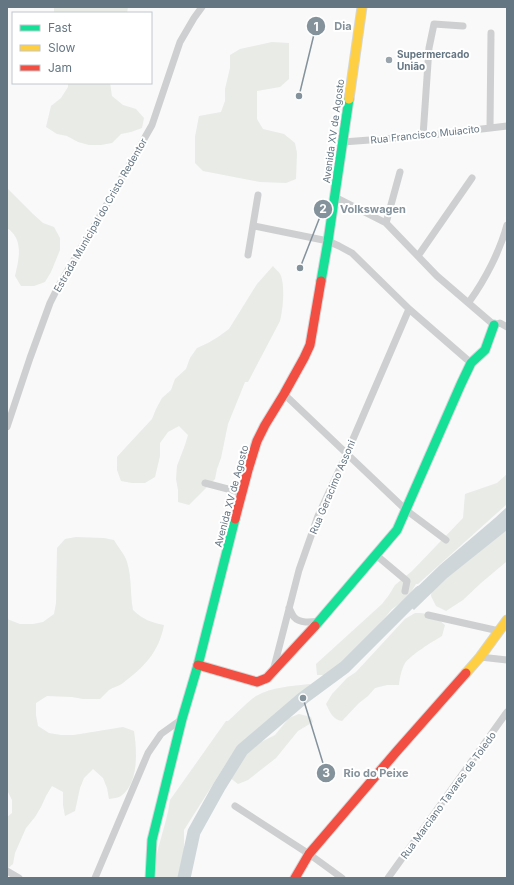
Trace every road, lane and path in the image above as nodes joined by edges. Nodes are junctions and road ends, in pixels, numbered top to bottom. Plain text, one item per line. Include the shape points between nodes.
1 (202, 7) edge
2 (362, 7) edge
3 (463, 26) dead end
4 (491, 33) dead end
5 (507, 126) edge
6 (490, 128) junction
7 (423, 136) junction
8 (343, 142) junction
9 (400, 172) dead end
10 (472, 178) dead end
11 (258, 195) dead end
12 (334, 197) junction
13 (386, 222) junction
14 (507, 225) edge
15 (254, 226) junction
16 (328, 241) junction
17 (248, 255) dead end
18 (418, 256) junction
19 (469, 302) junction
20 (409, 309) junction
21 (494, 325) junction
22 (507, 326) edge
23 (471, 363) junction
24 (284, 394) junction
25 (7, 427) edge
26 (347, 453) junction
27 (205, 483) dead end
28 (242, 493) junction
29 (406, 510) junction
30 (446, 540) dead end
31 (376, 555) junction
32 (405, 592) dead end
33 (289, 608) junction
34 (428, 615) dead end
35 (507, 620) edge
36 (320, 621) junction
37 (498, 631) junction
38 (480, 657) junction
39 (507, 660) edge
40 (198, 665) junction
41 (273, 671) junction
42 (507, 712) edge
43 (182, 719) junction
44 (235, 806) dead end
45 (309, 854) junction
46 (7, 870) edge
47 (19, 878) edge
48 (95, 878) edge
49 (150, 878) edge
50 (296, 878) edge
51 (342, 878) edge
52 (388, 878) edge

1 - 25 street, Estrada Municipal do Cristo Redentor via 180,42 152,125 50,303
2 - 8 street, Avenida XV de Agosto
3 - 7 street via 434,24 429,48
4 - 6 street
5 - 6 street, Rua Francisco Muiacito
6 - 7 street, Rua Francisco Muiacito
7 - 8 street, Rua Francisco Muiacito
8 - 12 street, Avenida XV de Agosto
9 - 13 street
10 - 18 street
11 - 15 street
12 - 13 street
12 - 16 street, Avenida XV de Agosto
13 - 18 street
14 - 19 street via 481,285
15 - 16 street
15 - 17 street
16 - 20 street via 352,253
16 - 24 street, Avenida XV de Agosto via 310,345
18 - 19 street via 437,276
19 - 21 street
20 - 23 street
20 - 26 street, Rua Geracimo Assoni
21 - 22 street via 500,323
21 - 23 street via 485,350
23 - 29 street
24 - 26 street
24 - 28 street, Avenida XV de Agosto via 258,441
26 - 29 street
26 - 33 street, Rua Geracimo Assoni via 318,516
27 - 28 street
28 - 40 street, Avenida XV de Agosto
29 - 30 street
29 - 31 street via 398,530
31 - 32 street via 407,581
31 - 36 street
33 - 36 street via 295,618 301,621
33 - 41 street, Rua Geracimo Assoni
34 - 37 street
35 - 37 street
36 - 41 street
37 - 38 street
38 - 39 street
38 - 45 street
40 - 41 street via 257,682 267,678
40 - 43 street, Avenida XV de Agosto
42 - 52 street, Rua Marciano Tavares de Toledo
43 - 48 street via 161,734 148,753
43 - 49 street, Avenida XV de Agosto via 152,840
44 - 45 street
45 - 50 street
45 - 51 street
46 - 47 street

